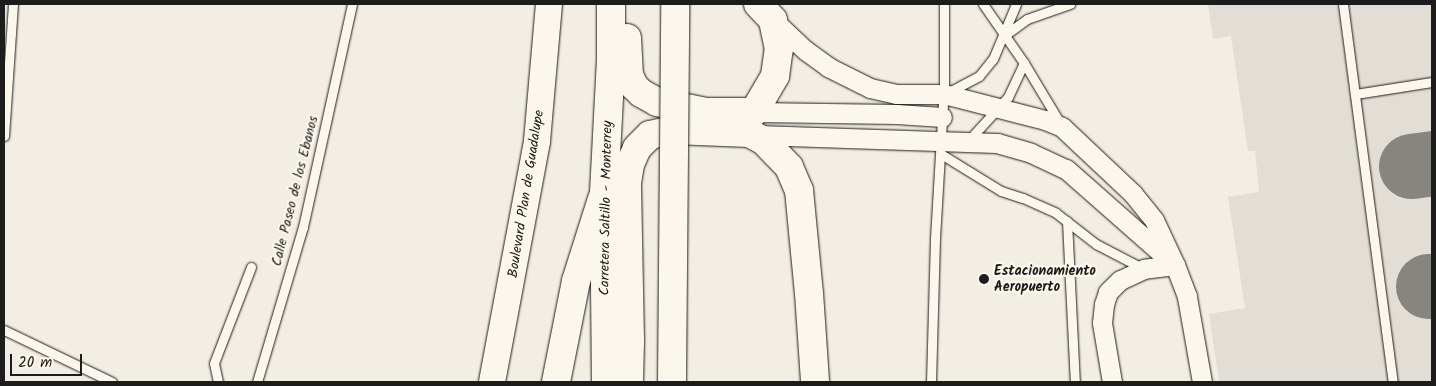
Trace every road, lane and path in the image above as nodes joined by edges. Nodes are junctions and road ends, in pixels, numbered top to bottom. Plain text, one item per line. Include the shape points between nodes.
1 (13, 4) edge
2 (352, 4) edge
3 (549, 4) edge
4 (611, 4) edge
5 (627, 4) edge
6 (675, 4) edge
7 (944, 4) edge
8 (983, 4) edge
9 (1016, 4) edge
10 (1070, 4) edge
11 (1342, 4) edge
12 (766, 12) edge
13 (1005, 35) junction
14 (1024, 63) junction
15 (1432, 82) edge
16 (944, 94) junction
17 (1354, 94) junction
18 (998, 110) junction
19 (942, 117) junction
20 (756, 124) junction
21 (1062, 127) junction
22 (4, 136) edge
23 (966, 144) junction
24 (941, 148) junction
25 (604, 193) junction
26 (1067, 221) junction
27 (1175, 265) junction
28 (251, 267) dead end
29 (1144, 269) junction
30 (4, 330) edge
31 (112, 382) edge
32 (218, 382) edge
33 (257, 382) edge
34 (492, 382) edge
35 (556, 382) edge
36 (606, 382) edge
37 (629, 382) edge
38 (672, 382) edge
39 (815, 382) edge
40 (931, 382) edge
41 (1075, 382) edge
42 (1112, 382) edge
43 (1202, 382) edge
44 (1393, 382) edge

1 - 22 lane
2 - 33 lane, Calle Paseo de los Ebanos via 303,227
3 - 34 street, Boulevard Plan de Guadalupe via 537,140
4 - 25 main road, Carretera Saltillo - Monterrey
5 - 20 main road via 629,75 641,92 657,102
6 - 38 main road, bridge
7 - 16 lane
8 - 13 lane
9 - 13 lane
10 - 13 lane via 1027,19
11 - 17 lane
12 - 16 street via 805,50 828,67 870,88 896,94
12 - 20 main road via 779,49 778,64
13 - 14 lane
13 - 16 lane via 993,60 979,76
14 - 18 lane
14 - 21 lane
15 - 17 lane
16 - 18 street
16 - 19 lane
17 - 44 lane
18 - 21 street
18 - 23 lane
19 - 20 street via 897,114
19 - 24 lane
20 - 24 street
20 - 37 main road via 749,133 661,131 650,135 636,148 627,183
20 - 39 main road via 789,167 799,190
21 - 27 street via 1133,194 1154,220
23 - 24 street
23 - 27 street via 997,144 1031,153 1066,169
24 - 26 lane via 1001,191 1039,204
24 - 40 lane
25 - 35 main road via 576,281
25 - 36 main road, Carretera Saltillo - Monterrey
26 - 29 lane via 1096,244
26 - 41 lane
27 - 29 street
27 - 43 street via 1187,297
28 - 32 lane via 214,363
29 - 42 street via 1120,280 1108,292 1104,304 1102,323
30 - 31 lane

